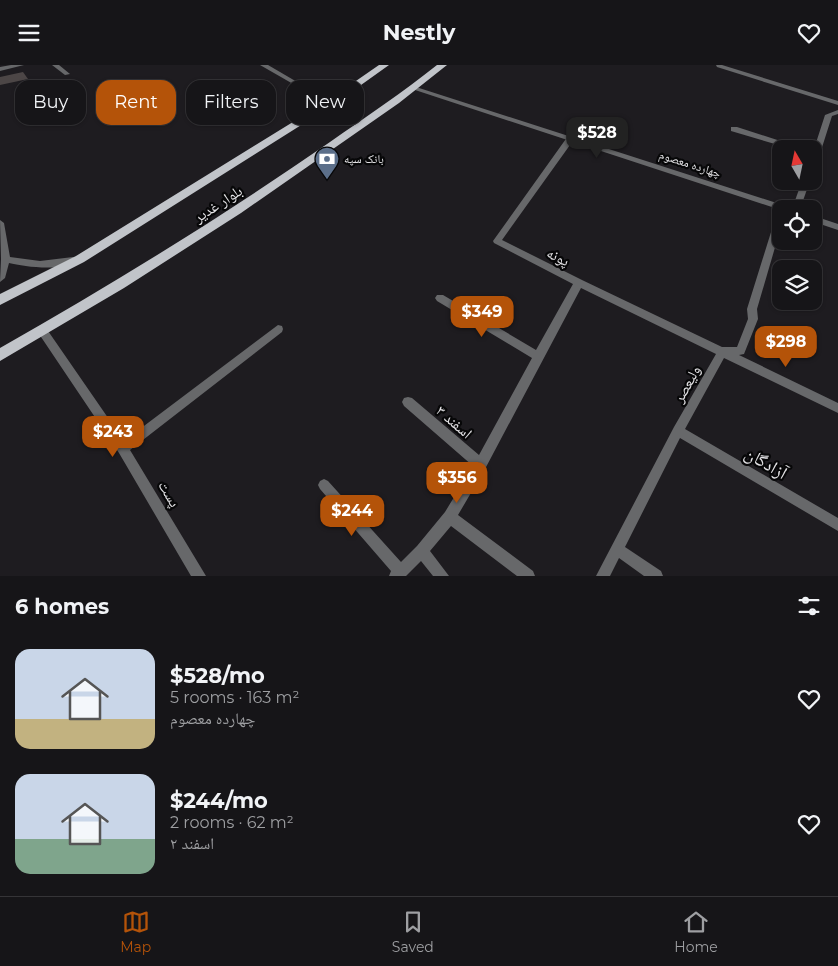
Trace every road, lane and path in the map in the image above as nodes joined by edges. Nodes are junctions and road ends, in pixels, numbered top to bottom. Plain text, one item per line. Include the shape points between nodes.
1 (21, 65) edge
2 (55, 65) edge
3 (263, 65) edge
4 (385, 65) edge
5 (443, 65) edge
6 (719, 66) edge
7 (0, 69) edge
8 (67, 74) dead end
9 (289, 80) edge
10 (363, 80) edge
11 (414, 88) junction
12 (838, 103) edge
13 (838, 113) edge
14 (295, 125) edge
15 (734, 129) dead end
16 (571, 138) junction
17 (772, 140) edge
18 (821, 140) edge
19 (772, 205) edge
20 (822, 222) edge
21 (0, 223) edge
22 (838, 227) edge
23 (772, 244) edge
24 (3, 258) edge
25 (80, 259) junction
26 (0, 278) edge
27 (578, 283) junction
28 (440, 298) dead end
29 (0, 300) edge
30 (278, 329) dead end
31 (42, 331) junction
32 (723, 351) junction
33 (0, 355) edge
34 (537, 356) junction
35 (408, 402) dead end
36 (838, 408) edge
37 (678, 431) junction
38 (123, 449) junction
39 (481, 465) junction
40 (324, 485) dead end
41 (450, 517) junction
42 (838, 525) edge
43 (618, 549) junction
44 (422, 551) junction
45 (398, 573) edge
46 (198, 576) edge
47 (442, 576) edge
48 (528, 576) edge
49 (603, 576) edge
50 (656, 576) edge

1 - 7 street
2 - 8 street
3 - 9 street
4 - 10 highway, بلوار غدیر
5 - 11 highway, بلوار غدیر
6 - 12 street
11 - 16 street, چهارده معصوم
11 - 31 highway, بلوار غدیر via 238,210
13 - 18 street via 830,115
14 - 25 highway, بلوار غدیر
15 - 17 street
16 - 19 street, چهارده معصوم
16 - 27 street, پونه via 497,241
20 - 22 street
21 - 24 street
23 - 32 street via 752,309 753,319 740,351
24 - 25 street via 34,265
24 - 26 street
25 - 29 highway, بلوار غدیر
27 - 32 street, پونه
27 - 34 street
28 - 34 street
30 - 38 street
31 - 33 highway, بلوار غدیر
31 - 38 street, پست
32 - 36 street, پونه
32 - 37 street, ولیعصر
34 - 39 street
35 - 39 street, اسفند ۳
37 - 42 street, آزادگان
37 - 43 street, ولیعصر
38 - 46 street, پست
39 - 41 street
40 - 45 street
41 - 44 street
41 - 48 street
43 - 49 street, ولیعصر
43 - 50 street
44 - 45 street
44 - 47 street

